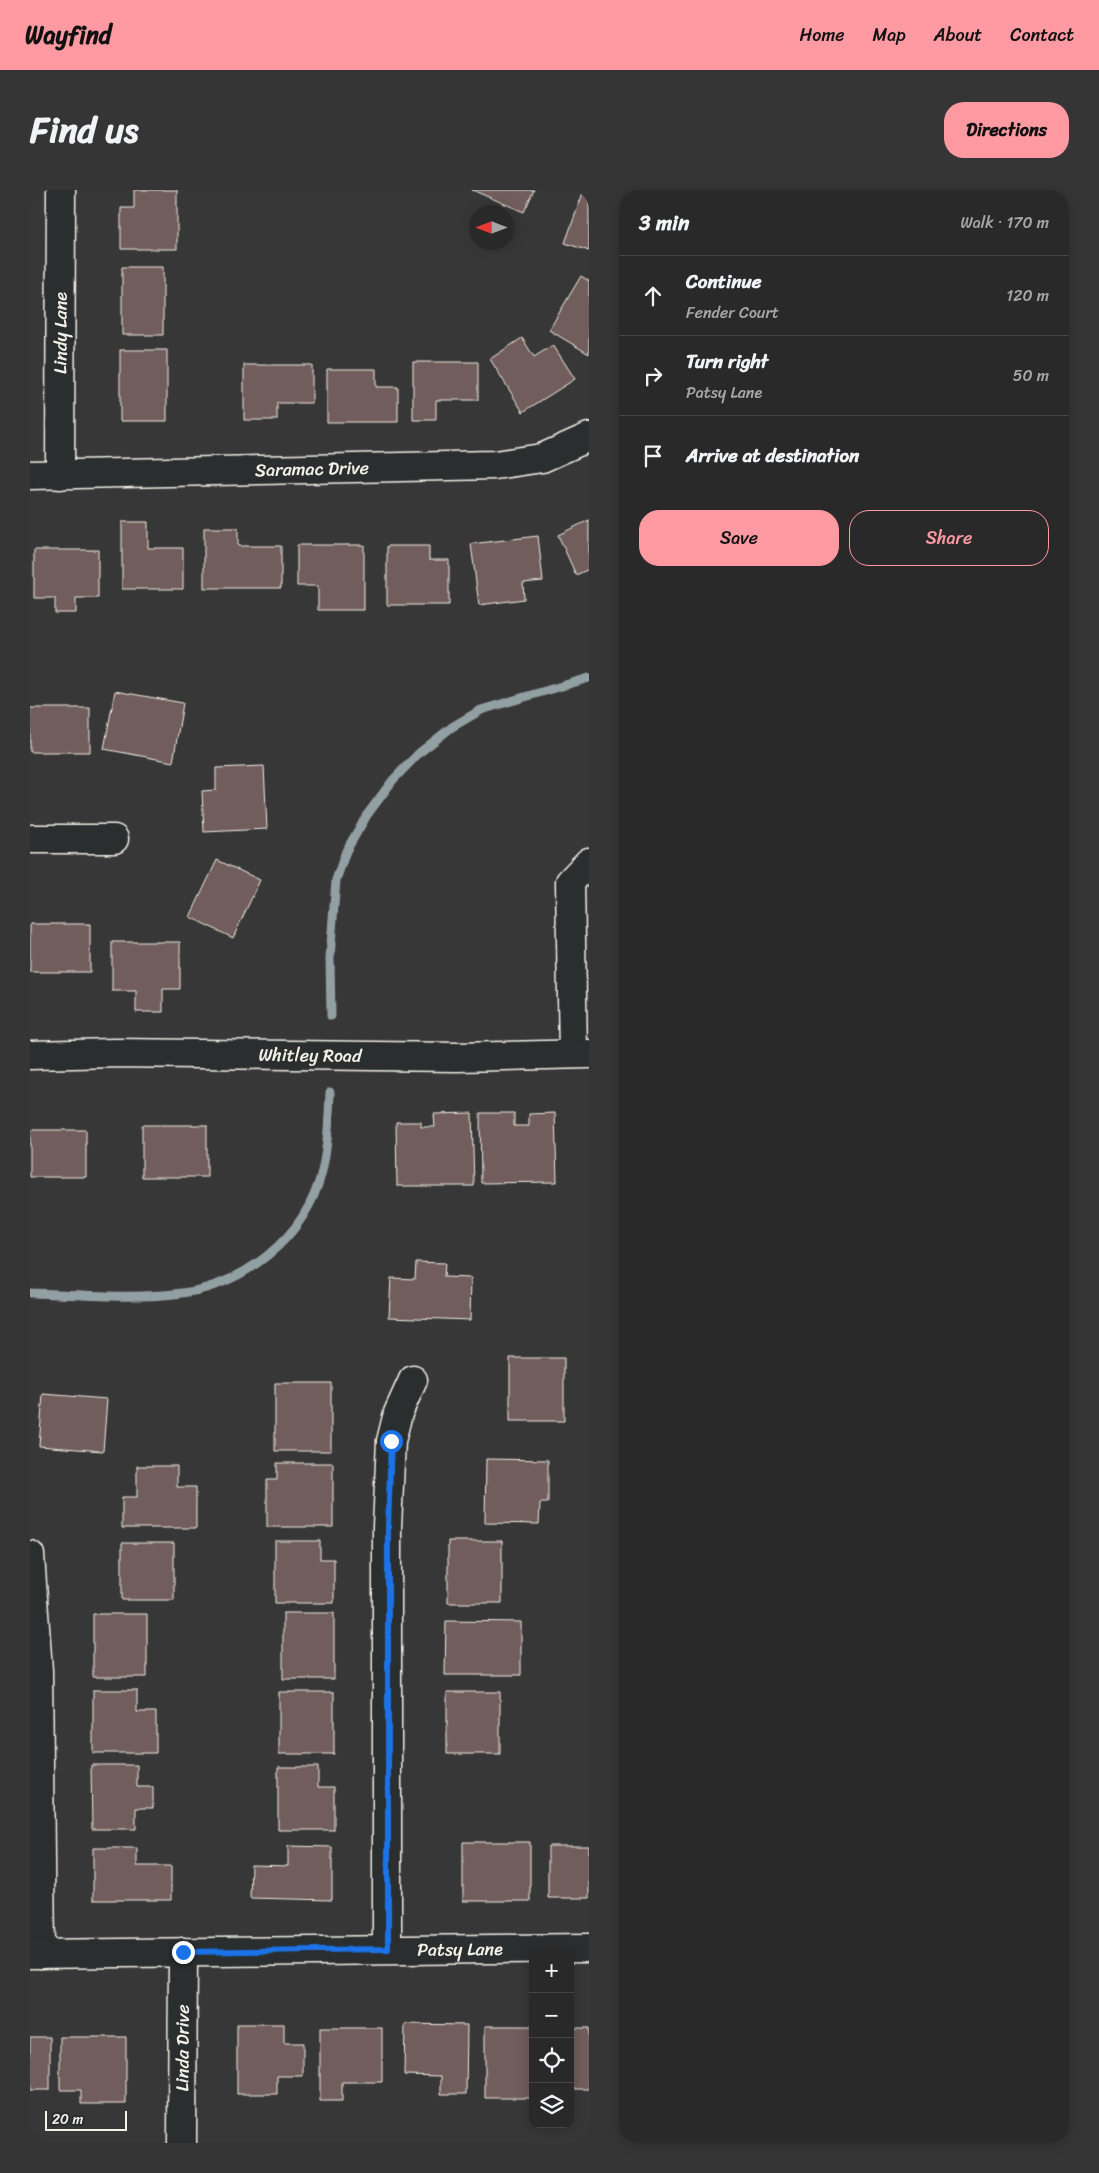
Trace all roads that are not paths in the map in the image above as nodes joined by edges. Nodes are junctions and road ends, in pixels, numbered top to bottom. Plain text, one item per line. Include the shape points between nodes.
1 (61, 190) edge
2 (589, 437) edge
3 (30, 475) edge
4 (60, 476) junction
5 (30, 839) edge
6 (114, 839) dead end
7 (589, 862) edge
8 (30, 1054) edge
9 (581, 1054) edge
10 (413, 1380) dead end
11 (30, 1555) edge
12 (589, 1948) edge
13 (388, 1949) junction
14 (183, 1952) junction
15 (35, 1954) edge
16 (182, 2143) edge

1 - 4 street, Lindy Lane
2 - 4 street, Saramac Drive via 542,458 495,465
3 - 4 street, Saramac Drive
5 - 6 street
7 - 9 street via 570,882
8 - 9 street, Whitley Road via 457,1057
10 - 13 street via 398,1412 391,1441
11 - 15 street via 38,1671
12 - 13 street, Patsy Lane
13 - 14 street, Patsy Lane
14 - 15 street, Patsy Lane
14 - 16 street, Linda Drive

